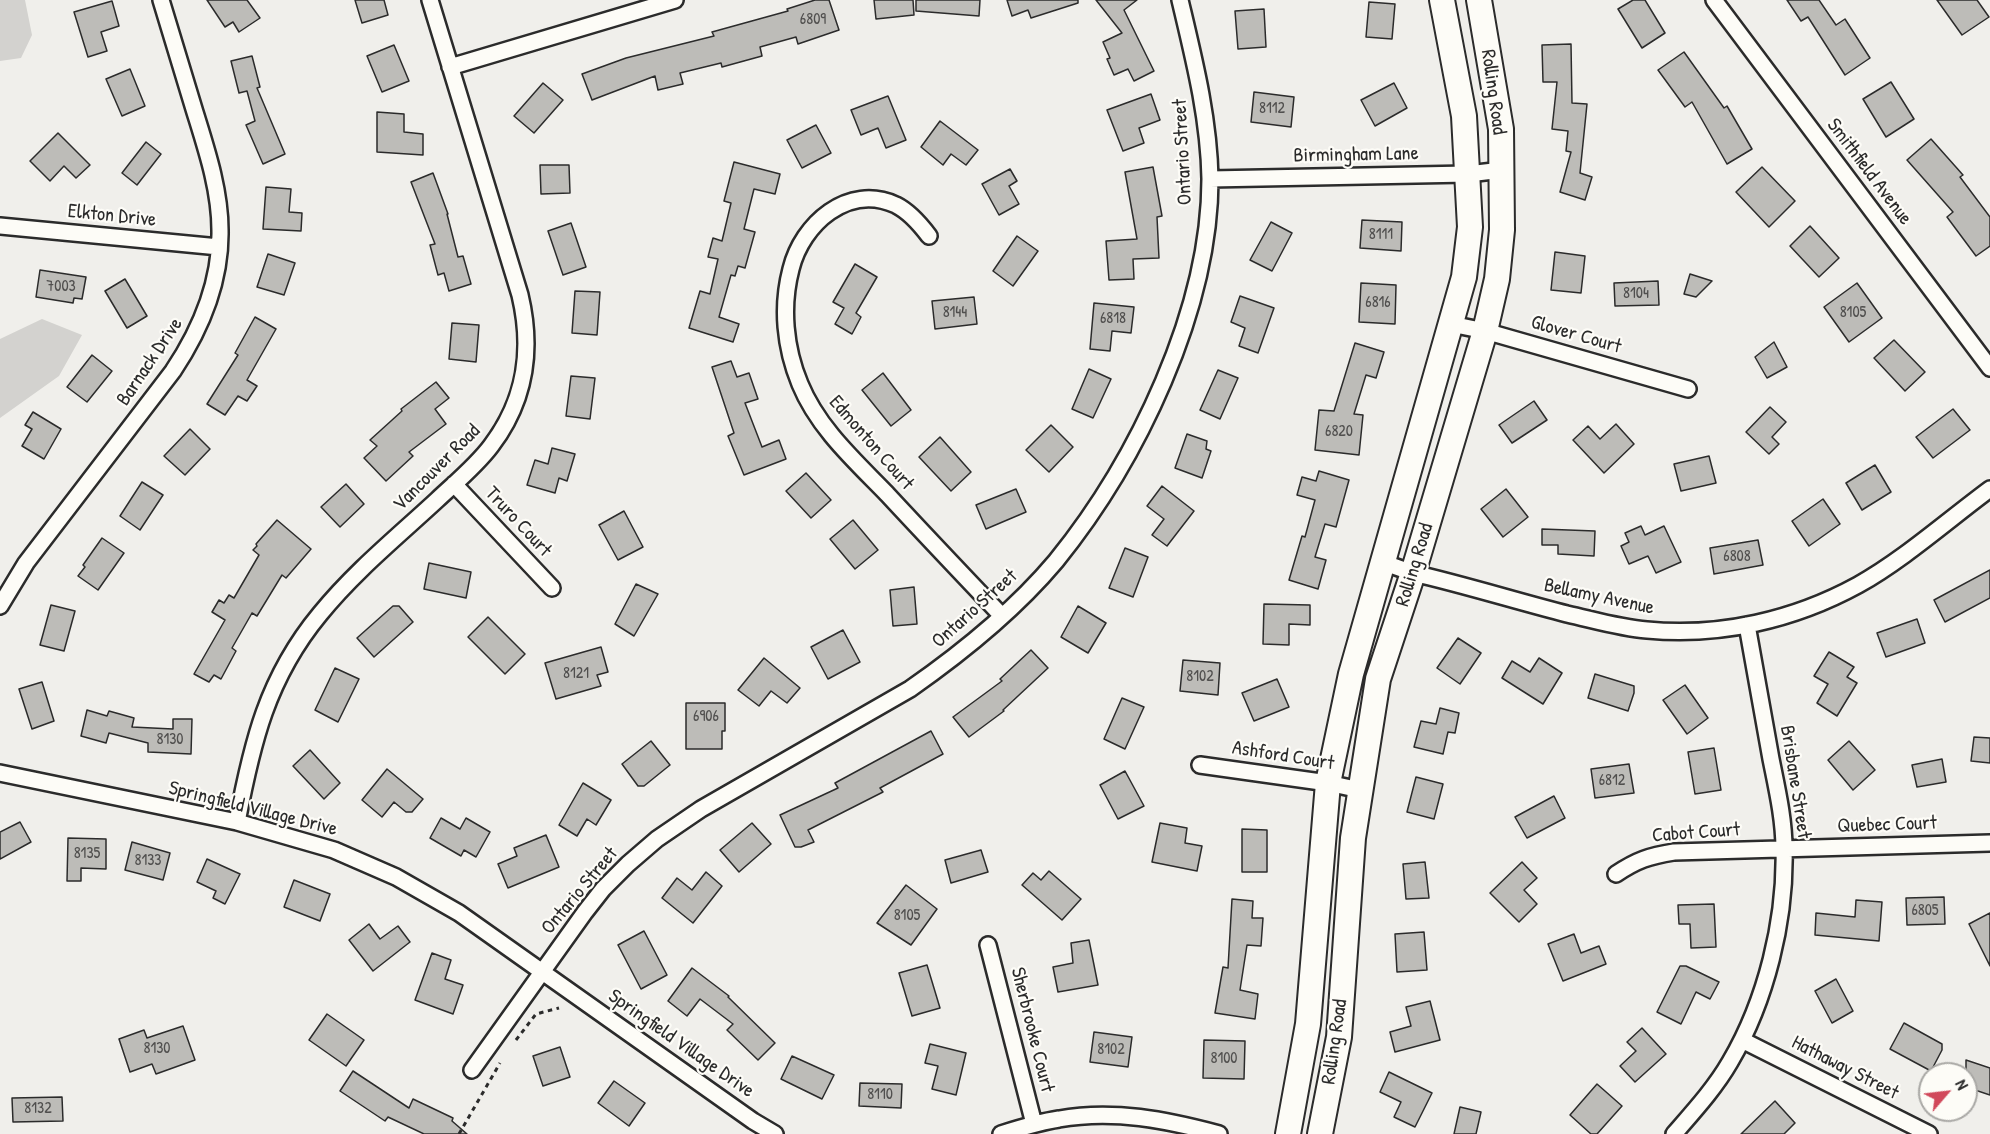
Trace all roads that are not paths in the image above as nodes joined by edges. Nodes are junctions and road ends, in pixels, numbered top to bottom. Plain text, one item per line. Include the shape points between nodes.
1 (161, 0) edge
2 (430, 0) edge
3 (675, 0) edge
4 (1180, 0) edge
5 (1442, 0) edge
6 (1479, 0) edge
7 (1714, 0) edge
8 (450, 67) junction
9 (1502, 170) junction
10 (1468, 174) junction
11 (1210, 179) junction
12 (0, 226) edge
13 (929, 236) dead end
14 (219, 248) junction
15 (1451, 324) junction
16 (1485, 331) junction
17 (1990, 368) edge
18 (1688, 388) dead end
19 (454, 484) junction
20 (1990, 489) edge
21 (1382, 562) junction
22 (1413, 573) junction
23 (552, 588) dead end
24 (0, 606) edge
25 (1002, 616) junction
26 (1747, 625) junction
27 (1200, 765) dead end
28 (0, 773) edge
29 (1328, 783) junction
30 (1360, 790) junction
31 (237, 822) junction
32 (1990, 843) edge
33 (1784, 849) junction
34 (1616, 874) dead end
35 (988, 945) dead end
36 (542, 971) junction
37 (1742, 1040) junction
38 (472, 1070) dead end
39 (1034, 1124) junction
40 (776, 1134) edge
41 (1001, 1134) edge
42 (1219, 1134) edge
43 (1288, 1134) edge
44 (1320, 1134) edge
45 (1674, 1134) edge
46 (1929, 1134) edge

1 - 14 street, Barnack Drive via 211,167 217,196
2 - 8 street, Vancouver Road
3 - 8 street
4 - 11 street, Ontario Street via 1200,86
5 - 10 main road, Rolling Road via 1464,116
6 - 9 main road, Rolling Road via 1501,129
7 - 17 street, Smithfield Avenue
8 - 19 street, Vancouver Road via 520,295 527,340 523,379 510,416 490,447
9 - 10 street, Birmingham Lane
9 - 16 main road, Rolling Road via 1497,279
10 - 11 street, Birmingham Lane
10 - 15 main road, Rolling Road via 1470,227 1464,277
11 - 25 street, Ontario Street via 1197,280 1162,385 1126,457 1084,524
12 - 14 street, Elkton Drive
13 - 25 street, Edmonton Court via 917,220 896,205 877,200 843,204 823,215 803,237 791,267 785,302 788,342 801,386 824,426
14 - 24 street, Barnack Drive via 209,302 187,350 26,563
15 - 16 street, Glover Court
15 - 21 main road, Rolling Road
16 - 18 street, Glover Court
16 - 22 main road, Rolling Road
19 - 23 street, Truro Court
19 - 31 street, Vancouver Road via 345,585 298,643 262,716
20 - 26 street, Bellamy Avenue via 1859,584 1808,608
21 - 22 street, Bellamy Avenue
21 - 29 main road, Rolling Road via 1351,674
22 - 26 street, Bellamy Avenue via 1617,626 1677,632
22 - 30 main road, Rolling Road via 1378,679
25 - 36 street, Ontario Street via 971,645 909,689 657,838 603,889
26 - 33 street, Brisbane Street via 1781,811
27 - 29 street, Ashford Court
28 - 31 street, Springfield Village Drive
29 - 30 street, Ashford Court
29 - 43 main road, Rolling Road via 1308,1024
30 - 44 main road, Rolling Road via 1339,1037
31 - 36 street, Springfield Village Drive via 334,850 396,877 459,913
32 - 33 street, Quebec Court
33 - 34 street, Cabot Court via 1653,855
33 - 37 street, Brisbane Street via 1775,944
35 - 39 street, Sherbrooke Court
36 - 38 street, Ontario Street
36 - 40 street, Springfield Village Drive
37 - 45 street, Brisbane Street via 1730,1064
37 - 46 street, Hathaway Street
39 - 41 street
39 - 42 street via 1124,1115

